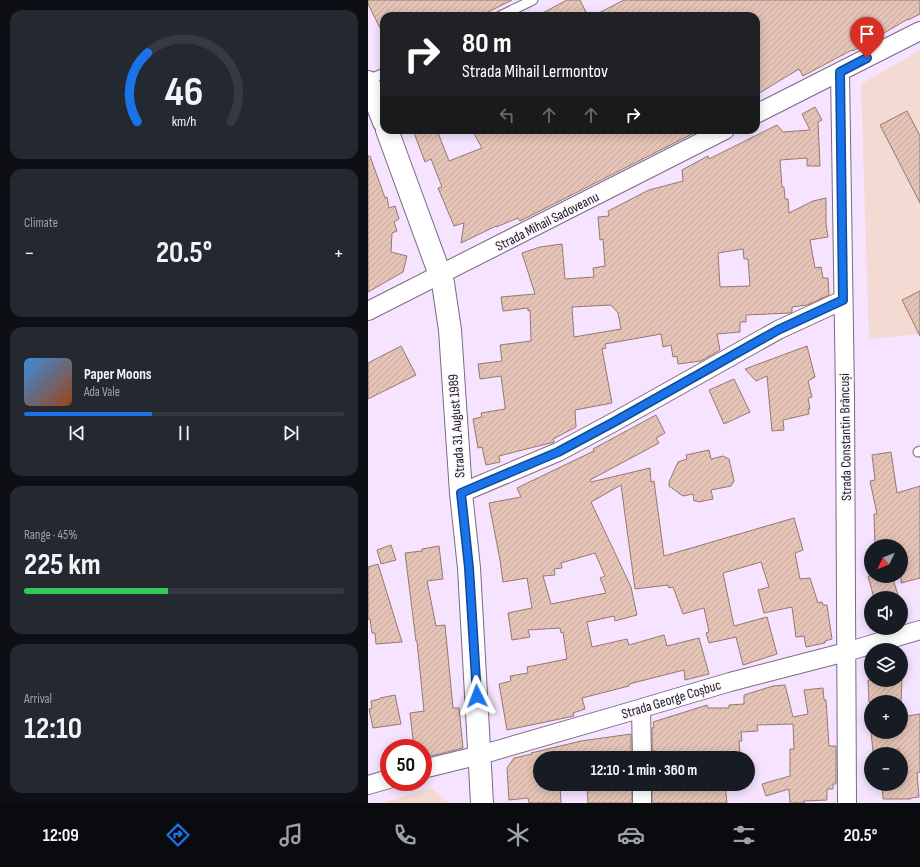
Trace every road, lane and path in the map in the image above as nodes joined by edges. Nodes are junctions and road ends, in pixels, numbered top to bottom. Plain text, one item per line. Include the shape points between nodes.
1 (533, 0) edge
2 (508, 12) edge
3 (920, 31) edge
4 (840, 72) junction
5 (380, 75) edge
6 (368, 81) edge
7 (380, 112) edge
8 (760, 112) edge
9 (388, 134) edge
10 (717, 134) edge
11 (441, 274) junction
12 (843, 300) junction
13 (368, 311) edge
14 (461, 493) junction
15 (920, 630) edge
16 (846, 652) junction
17 (641, 708) junction
18 (642, 751) edge
19 (480, 754) junction
20 (432, 767) edge
21 (380, 782) edge
22 (368, 785) edge
23 (642, 791) edge
24 (482, 803) edge
25 (642, 803) edge
26 (848, 803) edge

1 - 2 lane
3 - 4 street
4 - 8 street
4 - 12 street, Strada Constantin Brâncuși
5 - 6 lane
6 - 7 main road
9 - 11 main road, Strada 31 August 1989
10 - 11 street, Strada Mihail Sadoveanu
11 - 13 street, Strada Mihail Sadoveanu
11 - 14 main road, Strada 31 August 1989 via 450,330
12 - 14 street via 778,330 558,452
12 - 16 street, Strada Constantin Brâncuși
14 - 19 main road, Strada 31 August 1989 via 469,568
15 - 16 street, Strada George Coșbuc
16 - 17 street, Strada George Coșbuc
16 - 26 street, Strada Constantin Brâncuși
17 - 18 street
17 - 19 street, Strada George Coșbuc
19 - 20 street, Strada George Coșbuc
19 - 24 main road, Strada 31 August 1989
21 - 22 street
23 - 25 street

